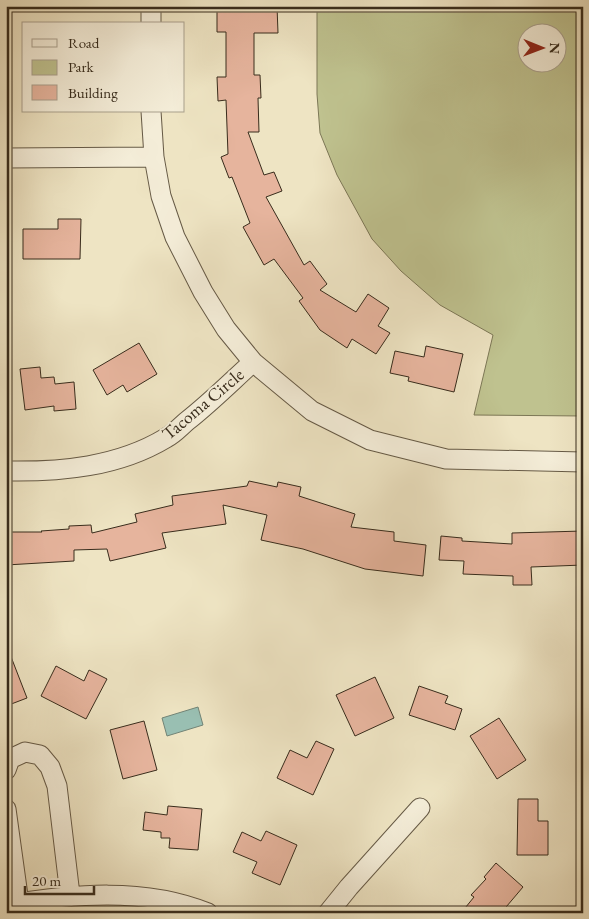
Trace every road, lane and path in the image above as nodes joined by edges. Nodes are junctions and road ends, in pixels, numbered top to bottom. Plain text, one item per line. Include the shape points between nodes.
1 (151, 6) edge
2 (151, 22) edge
3 (151, 112) edge
4 (154, 157) junction
5 (6, 158) edge
6 (253, 362) junction
7 (583, 462) edge
8 (6, 471) edge
9 (6, 770) edge
10 (420, 808) dead end
11 (6, 809) edge
12 (70, 896) junction
13 (13, 904) edge
14 (208, 913) edge
15 (328, 913) edge

1 - 2 street
3 - 4 street
4 - 5 street
4 - 6 street via 161,196 175,237 221,322
6 - 7 street via 312,411 370,440 446,459
6 - 8 street, Tacoma Circle via 167,438 126,457 87,467 41,472
9 - 12 street via 10,759 25,752 40,755 50,767 57,786
10 - 15 street
11 - 13 street
12 - 13 street
12 - 14 street via 128,895 192,906

